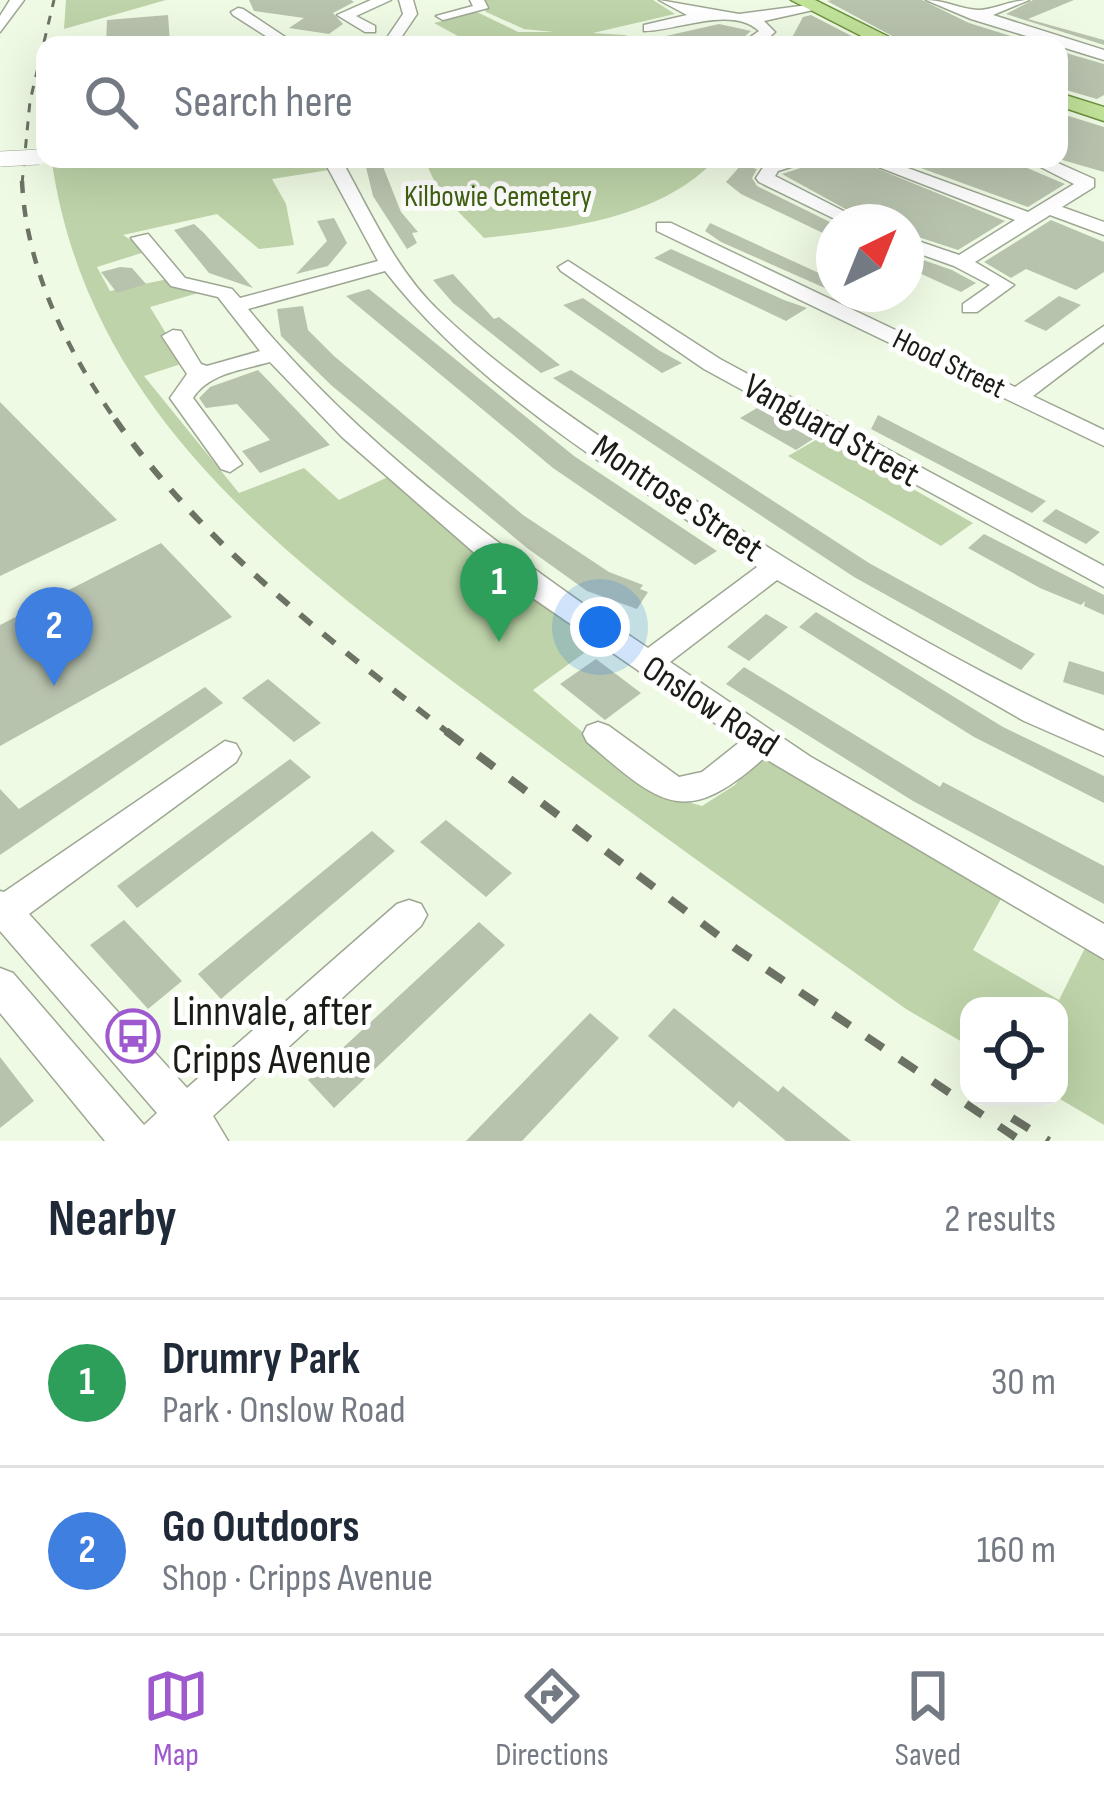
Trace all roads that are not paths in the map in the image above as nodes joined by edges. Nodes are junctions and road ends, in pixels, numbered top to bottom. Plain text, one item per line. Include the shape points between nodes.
1 (17, 0) edge
2 (384, 0) edge
3 (406, 0) edge
4 (477, 0) edge
5 (666, 0) edge
6 (933, 0) edge
7 (1022, 0) edge
8 (807, 4) edge
9 (238, 12) dead end
10 (443, 16) dead end
11 (976, 16) junction
12 (695, 17) junction
13 (753, 18) junction
14 (0, 28) edge
15 (649, 28) dead end
16 (370, 29) dead end
17 (276, 36) edge
18 (395, 36) edge
19 (761, 36) edge
20 (876, 36) edge
21 (1042, 36) edge
22 (1068, 44) edge
23 (1104, 55) edge
24 (1068, 102) edge
25 (1104, 113) edge
26 (36, 157) edge
27 (0, 159) edge
28 (337, 168) edge
29 (771, 168) edge
30 (896, 168) edge
31 (1054, 168) edge
32 (819, 204) edge
33 (1039, 213) junction
34 (664, 227) dead end
35 (1104, 229) edge
36 (141, 238) dead end
37 (924, 249) edge
38 (961, 262) junction
39 (390, 264) junction
40 (568, 267) dead end
41 (234, 306) junction
42 (970, 308) dead end
43 (1104, 332) edge
44 (173, 336) dead end
45 (1094, 351) edge
46 (274, 354) junction
47 (207, 373) junction
48 (1017, 397) junction
49 (1104, 439) edge
50 (230, 464) dead end
51 (776, 568) junction
52 (1104, 578) edge
53 (646, 665) junction
54 (598, 734) dead end
55 (762, 742) junction
56 (1104, 744) edge
57 (225, 752) dead end
58 (2, 911) edge
59 (409, 915) dead end
60 (1104, 943) edge
61 (0, 985) edge
62 (197, 1128) edge
63 (131, 1141) edge
64 (156, 1141) edge

1 - 14 street
2 - 16 street via 344,15
3 - 18 street via 410,14
4 - 10 street via 481,8
5 - 12 street
6 - 11 street
7 - 11 street
8 - 13 street
8 - 20 main road
9 - 17 street
11 - 21 street
12 - 13 street
12 - 15 street
13 - 19 street via 768,32
22 - 23 street
24 - 25 main road
26 - 27 street, bridge
28 - 39 street, Montrose Street
29 - 32 street via 765,178
30 - 33 street
31 - 33 street via 1088,183
33 - 35 street
33 - 38 street
34 - 48 street, Hood Street
36 - 41 street, Onslow Road via 178,282 221,290
37 - 38 street
38 - 42 street via 1004,286
39 - 41 street
39 - 51 street, Montrose Street via 430,315 494,371
40 - 52 street, Vanguard Street via 712,364
41 - 46 street, Onslow Road
43 - 45 street
44 - 47 street via 193,369
45 - 48 street
46 - 47 street
46 - 53 street, Onslow Road via 461,530
47 - 50 street via 181,398
48 - 49 street, Hood Street
51 - 53 street
51 - 56 street, Montrose Street
53 - 55 street, Onslow Road
54 - 55 street via 669,790 686,794 726,775
55 - 60 street, Onslow Road
57 - 58 street
58 - 62 street
59 - 62 street
61 - 63 street
62 - 64 street

